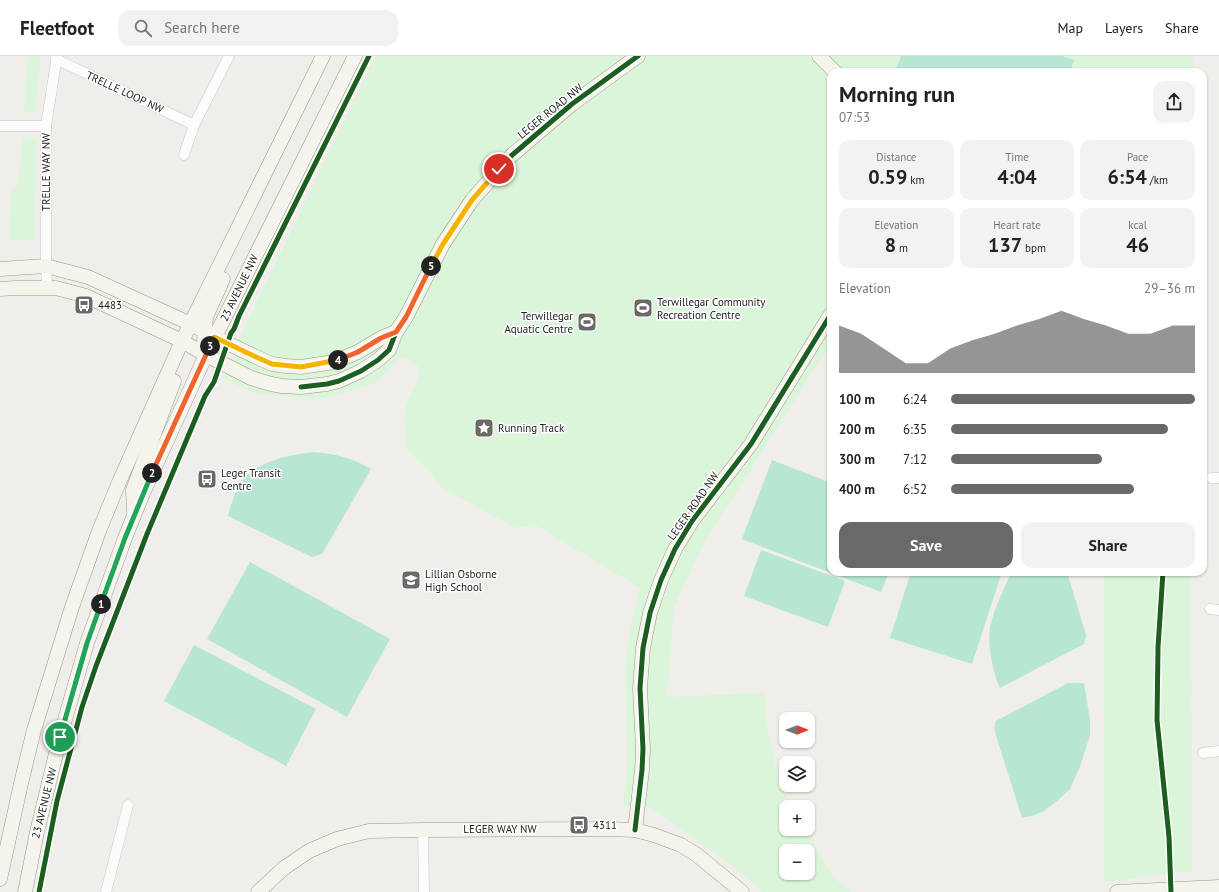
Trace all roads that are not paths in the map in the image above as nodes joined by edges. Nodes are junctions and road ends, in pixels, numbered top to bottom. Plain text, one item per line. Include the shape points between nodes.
1 (229, 56) edge
2 (323, 56) edge
3 (355, 56) edge
4 (638, 56) edge
5 (819, 56) edge
6 (56, 58) edge
7 (831, 68) edge
8 (194, 125) junction
9 (0, 126) edge
10 (46, 126) junction
11 (184, 155) dead end
12 (274, 157) junction
13 (46, 266) junction
14 (0, 269) edge
15 (47, 288) junction
16 (0, 289) edge
17 (827, 320) edge
18 (191, 324) junction
19 (396, 332) junction
20 (210, 335) junction
21 (185, 342) junction
22 (206, 355) junction
23 (134, 515) junction
24 (1219, 751) edge
25 (1203, 753) dead end
26 (128, 806) dead end
27 (423, 830) junction
28 (635, 830) junction
29 (0, 879) edge
30 (1219, 887) edge
31 (25, 892) edge
32 (106, 892) edge
33 (258, 892) edge
34 (424, 892) edge
35 (742, 892) edge
36 (1117, 892) edge

1 - 8 street
2 - 12 street
3 - 20 street, 23 AVENUE NW
4 - 19 street, LEGER ROAD NW via 567,108 511,156 472,200 443,244
5 - 7 street
6 - 8 street, TRELLE LOOP NW
6 - 10 street, TRELLE WAY NW
8 - 11 street
9 - 10 street
10 - 13 street, TRELLE WAY NW
12 - 18 street
12 - 20 street via 206,317
13 - 14 street
13 - 15 street, TRELLE WAY NW
13 - 18 street via 88,277
15 - 16 street, LEGER ROAD NW
15 - 21 street, LEGER ROAD NW via 86,296
17 - 28 street, LEGER ROAD NW via 751,444 692,521 675,549 661,580 650,613 643,648 640,688 642,756
18 - 20 street
18 - 21 street
19 - 20 street via 334,362 301,367 272,364
19 - 22 street, LEGER ROAD NW via 389,350 378,360 361,371 327,384 301,387 271,384 251,378
20 - 22 street, 23 AVENUE NW
21 - 22 street, LEGER ROAD NW
21 - 23 street via 133,490
21 - 29 street via 120,480 72,607 34,730
22 - 23 street, 23 AVENUE NW
23 - 31 street, 23 AVENUE NW via 87,643 36,832
24 - 25 street
26 - 32 street
27 - 28 street, LEGER WAY NW
27 - 33 street, LEGER WAY NW via 369,831 337,839 309,851 284,868
27 - 34 street
28 - 35 street, LEGER WAY NW via 691,851
30 - 36 street

